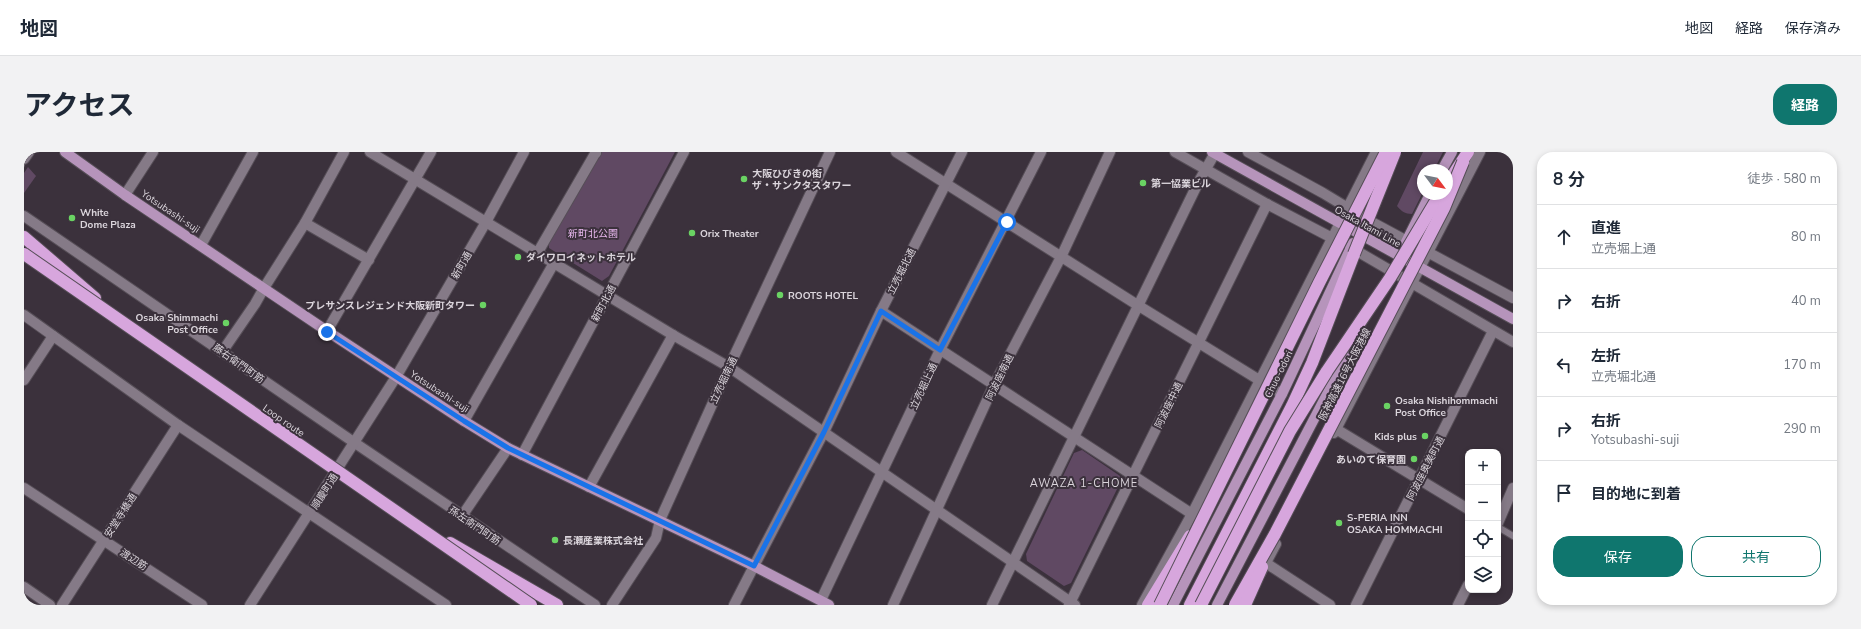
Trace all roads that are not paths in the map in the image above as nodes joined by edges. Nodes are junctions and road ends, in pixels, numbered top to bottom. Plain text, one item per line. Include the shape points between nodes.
1 (29, 152) edge
2 (65, 152) edge
3 (154, 152) edge
4 (253, 152) edge
5 (344, 152) edge
6 (370, 152) edge
7 (431, 152) edge
8 (524, 152) edge
9 (596, 152) edge
10 (684, 152) edge
11 (830, 152) edge
12 (896, 152) edge
13 (962, 152) edge
14 (1042, 152) edge
15 (1110, 152) edge
16 (1175, 152) edge
17 (1248, 152) edge
18 (1376, 152) edge
19 (1386, 152) edge
20 (1395, 152) edge
21 (1401, 152) edge
22 (1452, 152) edge
23 (1480, 152) edge
24 (1214, 153) edge
25 (1466, 157) edge
26 (24, 159) edge
27 (1445, 164) edge
28 (1206, 169) junction
29 (1453, 175) edge
30 (416, 180) junction
31 (946, 183) junction
32 (125, 195) junction
33 (1427, 200) edge
34 (1436, 200) edge
35 (1267, 204) junction
36 (1346, 208) junction
37 (24, 216) edge
38 (1366, 219) junction
39 (486, 222) junction
40 (1007, 222) junction
41 (305, 223) junction
42 (1339, 223) junction
43 (1358, 233) junction
44 (24, 237) edge
45 (1332, 237) junction
46 (1406, 240) junction
47 (201, 245) junction
48 (1351, 248) junction
49 (538, 252) junction
50 (1429, 252) junction
51 (24, 254) edge
52 (1399, 256) junction
53 (1061, 257) junction
54 (369, 260) junction
55 (554, 263) junction
56 (1420, 268) junction
57 (1391, 271) junction
58 (1413, 283) junction
59 (264, 288) junction
60 (606, 295) junction
61 (1513, 298) edge
62 (1139, 306) junction
63 (881, 311) junction
64 (24, 315) edge
65 (1513, 319) edge
66 (134, 331) junction
67 (1493, 331) junction
68 (327, 332) junction
69 (673, 335) junction
70 (53, 336) junction
71 (1513, 342) edge
72 (1198, 343) junction
73 (940, 350) junction
74 (222, 352) junction
75 (729, 367) junction
76 (396, 377) junction
77 (24, 380) edge
78 (1259, 380) junction
79 (994, 385) junction
80 (1282, 394) junction
81 (464, 421) junction
82 (178, 425) junction
83 (1336, 429) junction
84 (824, 432) junction
85 (1074, 436) junction
86 (355, 443) junction
87 (508, 448) junction
88 (522, 454) junction
89 (883, 472) junction
90 (1134, 475) junction
91 (1419, 480) junction
92 (589, 487) junction
93 (24, 488) edge
94 (1513, 488) edge
95 (1465, 507) edge
96 (1207, 509) junction
97 (937, 510) junction
98 (309, 514) junction
99 (1192, 514) junction
100 (402, 515) junction
101 (462, 516) junction
102 (660, 520) junction
103 (1499, 521) edge
104 (1501, 529) edge
105 (1275, 534) junction
106 (1513, 536) edge
107 (104, 540) junction
108 (1012, 561) junction
109 (1266, 563) junction
110 (754, 566) junction
111 (24, 587) edge
112 (1465, 591) edge
113 (825, 603) edge
114 (1071, 604) edge
115 (50, 605) edge
116 (62, 605) edge
117 (202, 605) edge
118 (250, 605) edge
119 (445, 605) edge
120 (530, 605) edge
121 (557, 605) edge
122 (595, 605) edge
123 (612, 605) edge
124 (734, 605) edge
125 (893, 605) edge
126 (992, 605) edge
127 (1142, 605) edge
128 (1148, 605) edge
129 (1160, 605) edge
130 (1172, 605) edge
131 (1190, 605) edge
132 (1201, 605) edge
133 (1217, 605) edge
134 (1235, 605) edge
135 (1244, 605) edge
136 (1330, 605) edge
137 (1356, 605) edge
138 (1458, 605) edge

1 - 26 street
2 - 32 main road, Yotsubashi-suji
3 - 32 street
4 - 47 street
5 - 41 street
6 - 30 street
7 - 30 street
8 - 39 street, 新町通
9 - 49 street
10 - 60 street, 新町北通
11 - 75 street, 立売堀南通
12 - 31 street
13 - 31 street, 立売堀北通
14 - 40 street, 立売堀上通
15 - 53 street, 阿波座南通
16 - 28 street
17 - 36 street via 1324,193
18 - 36 street
19 - 96 highway, bridge
20 - 131 highway, bridge via 1312,363
21 - 38 main road, Chuo-odori
22 - 27 main road
23 - 50 street
24 - 28 street
24 - 42 main road, Osaka Itami Line
25 - 29 highway, bridge
25 - 105 highway, 阪神高速16号大阪港線, bridge via 1444,208
28 - 35 street
28 - 62 street
30 - 39 street
30 - 54 street
31 - 40 street
31 - 63 street, 立売堀北通
32 - 47 main road, Yotsubashi-suji
33 - 46 main road
34 - 132 highway, bridge via 1390,278 1298,417
35 - 45 street
35 - 72 street, 阿波座中通
36 - 38 street
36 - 42 street
37 - 74 street, 藤右衛門町筋
38 - 43 main road, Chuo-odori
38 - 46 street
39 - 49 street
39 - 76 street, 新町通
40 - 53 street
40 - 73 street, 立売堀上通
41 - 54 street
41 - 59 street
42 - 43 main road, Osaka Itami Line
42 - 45 street
43 - 48 main road, Chuo-odori
43 - 52 main road, Osaka Itami Line
44 - 66 highway, bridge
45 - 48 street
45 - 78 street
46 - 50 street
46 - 52 main road
47 - 59 main road, Yotsubashi-suji
48 - 57 street
48 - 80 main road, Chuo-odori
49 - 55 street
50 - 56 street
50 - 61 street
51 - 66 highway, Loop route, bridge
52 - 56 main road, Osaka Itami Line
52 - 57 main road
53 - 62 street
53 - 79 street, 阿波座南通
54 - 68 street
55 - 60 street
55 - 81 street
56 - 58 street
56 - 65 main road, Osaka Itami Line
57 - 58 street
57 - 133 main road
58 - 67 street
58 - 83 street
59 - 68 main road, Yotsubashi-suji
59 - 74 street
60 - 69 street
60 - 88 street, 新町北通
62 - 72 street
62 - 85 street
63 - 73 street
63 - 84 street, 立売堀北通
64 - 70 street
66 - 100 highway, Loop route, bridge
67 - 71 street
67 - 91 street, 阿波座奥美町通
68 - 76 main road, Yotsubashi-suji
69 - 75 street
69 - 92 street
70 - 77 street
70 - 82 street
72 - 78 street
72 - 90 street, 阿波座中通
73 - 79 street
73 - 89 street, 立売堀上通
74 - 86 street, 藤右衛門町筋
75 - 84 street
75 - 102 street, 立売堀南通
76 - 81 main road, Yotsubashi-suji
76 - 86 street, 順慶町通
78 - 80 street
78 - 99 street
79 - 85 street
79 - 97 street, 阿波座南通
80 - 130 main road, Chuo-odori
81 - 87 main road, Yotsubashi-suji
82 - 98 street
82 - 107 street, 安堂寺橋通
83 - 91 street
83 - 109 street
84 - 89 street
84 - 110 street, 立売堀北通
85 - 90 street
85 - 108 street
86 - 98 street, 順慶町通
86 - 101 street, 孫左衛門町筋
87 - 88 main road, Yotsubashi-suji
87 - 101 street
88 - 92 main road, Yotsubashi-suji
89 - 97 street
89 - 113 street, 立売堀上通
90 - 99 street
90 - 114 street, 阿波座中通
91 - 95 street
91 - 137 street, 阿波座奥美町通
92 - 102 main road, Yotsubashi-suji
93 - 107 street, 渡辺筋
94 - 103 street
96 - 128 highway, bridge via 1172,562
96 - 129 highway, bridge
97 - 108 street
97 - 125 street, 阿波座南通
98 - 118 street, 順慶町通
98 - 119 street
99 - 127 street
100 - 120 highway, Loop route, bridge
100 - 121 highway, bridge
101 - 122 street, 孫左衛門町筋
102 - 110 main road, Yotsubashi-suji
102 - 123 street, 立売堀南通 via 656,538
104 - 106 lane
105 - 134 highway, 阪神高速16号大阪港線, bridge
105 - 135 highway, bridge via 1255,586
107 - 116 street, 安堂寺橋通
107 - 117 street, 渡辺筋
108 - 114 street
108 - 126 street
109 - 135 street
109 - 136 street
110 - 113 main road, Yotsubashi-suji
110 - 124 street, 立売堀北通
111 - 115 street
112 - 138 street

